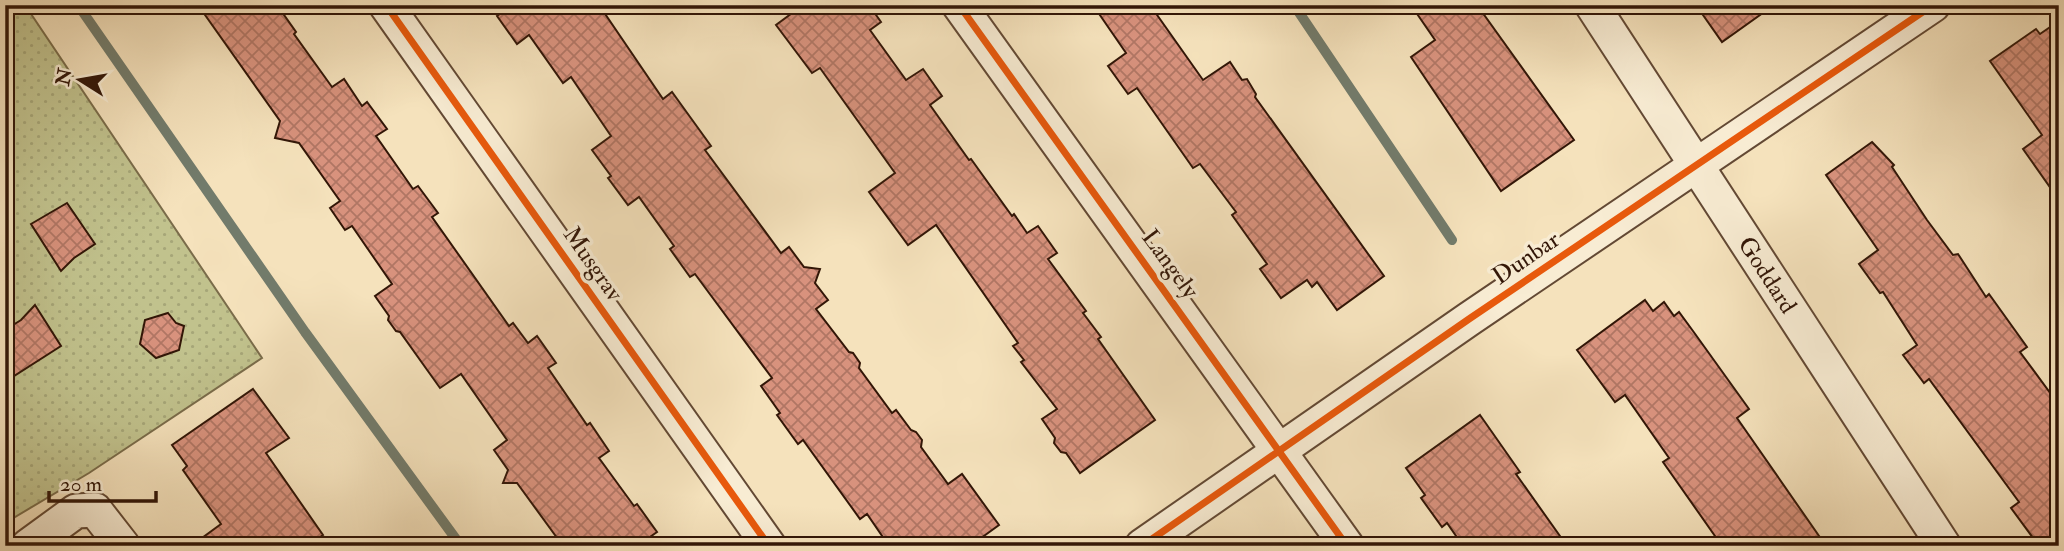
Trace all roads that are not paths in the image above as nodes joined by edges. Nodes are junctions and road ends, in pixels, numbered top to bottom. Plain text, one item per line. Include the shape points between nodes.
1 (386, 5) edge
2 (959, 5) edge
3 (1592, 5) edge
4 (1933, 5) edge
5 (1698, 166) junction
6 (1280, 449) junction
7 (28, 546) edge
8 (123, 546) edge
9 (769, 546) edge
10 (1142, 546) edge
11 (1348, 546) edge
12 (1944, 546) edge

1 - 9 street, Musgrav
2 - 6 street, Langely
3 - 5 street, Goddard
4 - 5 street, Dunbar
5 - 6 street, Dunbar
5 - 12 street, Goddard
6 - 10 street, Dunbar
6 - 11 street, Langely
7 - 8 street via 76,511 95,510

